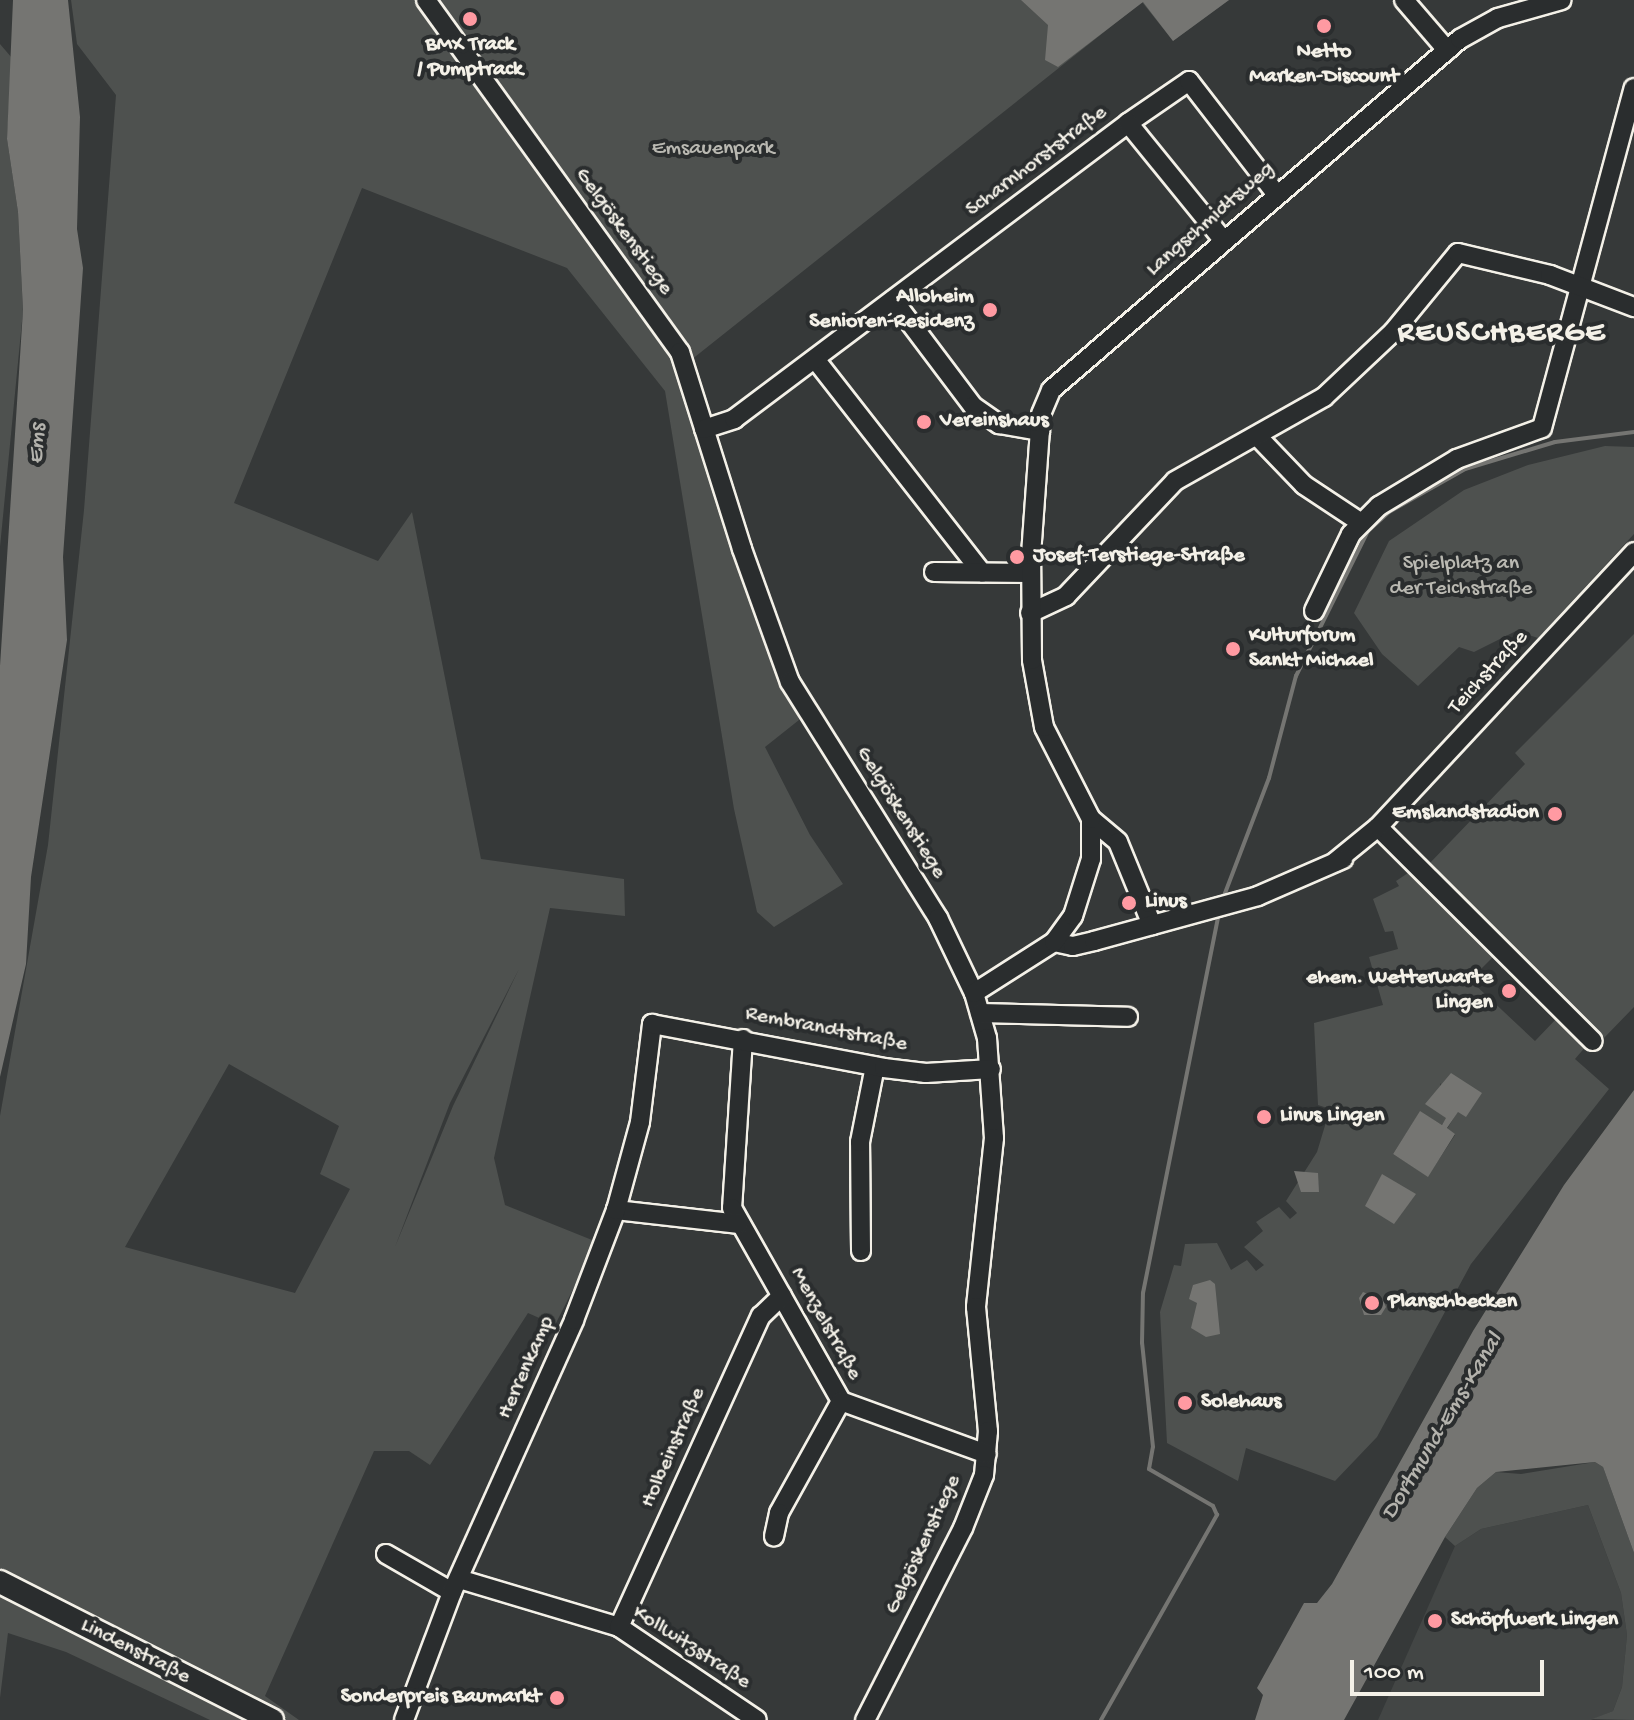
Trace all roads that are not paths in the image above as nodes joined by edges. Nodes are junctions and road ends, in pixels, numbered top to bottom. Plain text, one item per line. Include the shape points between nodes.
1 (426, 0) edge
2 (1404, 0) edge
3 (1562, 0) edge
4 (1447, 50) junction
5 (1634, 88) edge
6 (1128, 123) junction
7 (1277, 195) junction
8 (1224, 241) junction
9 (1580, 286) junction
10 (893, 300) junction
11 (1634, 307) edge
12 (815, 359) junction
13 (704, 429) junction
14 (1040, 431) junction
15 (1258, 437) junction
16 (1360, 522) junction
17 (1634, 552) edge
18 (934, 572) dead end
19 (982, 573) junction
20 (1030, 573) junction
21 (1314, 611) dead end
22 (1030, 613) junction
23 (1091, 819) junction
24 (1378, 827) junction
25 (1152, 925) junction
26 (1054, 942) junction
27 (974, 993) junction
28 (980, 1013) junction
29 (1128, 1017) dead end
30 (652, 1024) joint
31 (743, 1039) junction
32 (1593, 1041) dead end
33 (875, 1066) junction
34 (991, 1069) junction
35 (616, 1210) junction
36 (739, 1224) junction
37 (861, 1251) dead end
38 (782, 1296) junction
39 (841, 1401) junction
40 (987, 1454) junction
41 (774, 1536) dead end
42 (386, 1554) dead end
43 (0, 1582) edge
44 (456, 1585) junction
45 (619, 1627) junction
46 (272, 1720) edge
47 (404, 1720) edge
48 (757, 1720) edge
49 (865, 1720) edge

1 - 13 street, Gelgöskenstiege via 680,352
2 - 4 street
3 - 4 street, Langschmidtsweg via 1480,25
4 - 7 street, Langschmidtsweg
5 - 9 street
6 - 7 street via 1189,81
6 - 8 street, Scharnhorststraße
6 - 10 street, Scharnhorststraße
7 - 8 street, Langschmidtsweg
8 - 14 street, Langschmidtsweg via 1051,390
9 - 11 street
9 - 15 street via 1458,253 1402,323 1351,373 1324,397
9 - 16 street via 1542,428 1457,459
10 - 12 street, Scharnhorststraße
10 - 14 street via 973,406 999,424
12 - 13 street, Scharnhorststraße via 734,419
12 - 19 street
13 - 27 street, Gelgöskenstiege via 790,682 938,918
14 - 20 street, Langschmidtsweg
15 - 16 street via 1304,485
15 - 22 street via 1175,481 1066,596
16 - 21 street
17 - 24 street, Teichstraße
18 - 19 street
19 - 20 street
20 - 22 street, Langschmidtsweg
22 - 23 street, Langschmidtsweg via 1044,727
23 - 25 street, Langschmidtsweg via 1118,842
23 - 26 street via 1086,883 1073,916
24 - 25 street, Teichstraße via 1335,862 1299,882
24 - 32 street
25 - 26 street, Teichstraße via 1073,946
26 - 27 street
27 - 28 street, Gelgöskenstiege
28 - 29 street
28 - 34 street, Gelgöskenstiege
30 - 31 street, Rembrandtstraße
30 - 35 street, Herrenkamp via 640,1122
31 - 33 street, Rembrandtstraße
31 - 36 street, Menzelstraße via 732,1208
33 - 34 street, Rembrandtstraße via 926,1073
33 - 37 street via 860,1142
34 - 40 street, Gelgöskenstiege via 994,1138 976,1307
35 - 36 street
35 - 44 street, Herrenkamp via 574,1320
36 - 38 street, Menzelstraße
38 - 39 street, Menzelstraße
38 - 45 street, Holbeinstraße via 761,1316
39 - 40 street
39 - 41 street, Menzelstraße via 779,1513
40 - 49 street, Gelgöskenstiege via 963,1528
42 - 44 street, Kollwitzstraße
43 - 46 main road, Lindenstraße
44 - 45 street, Kollwitzstraße
44 - 47 street, Herrenkamp
45 - 48 street, Kollwitzstraße

